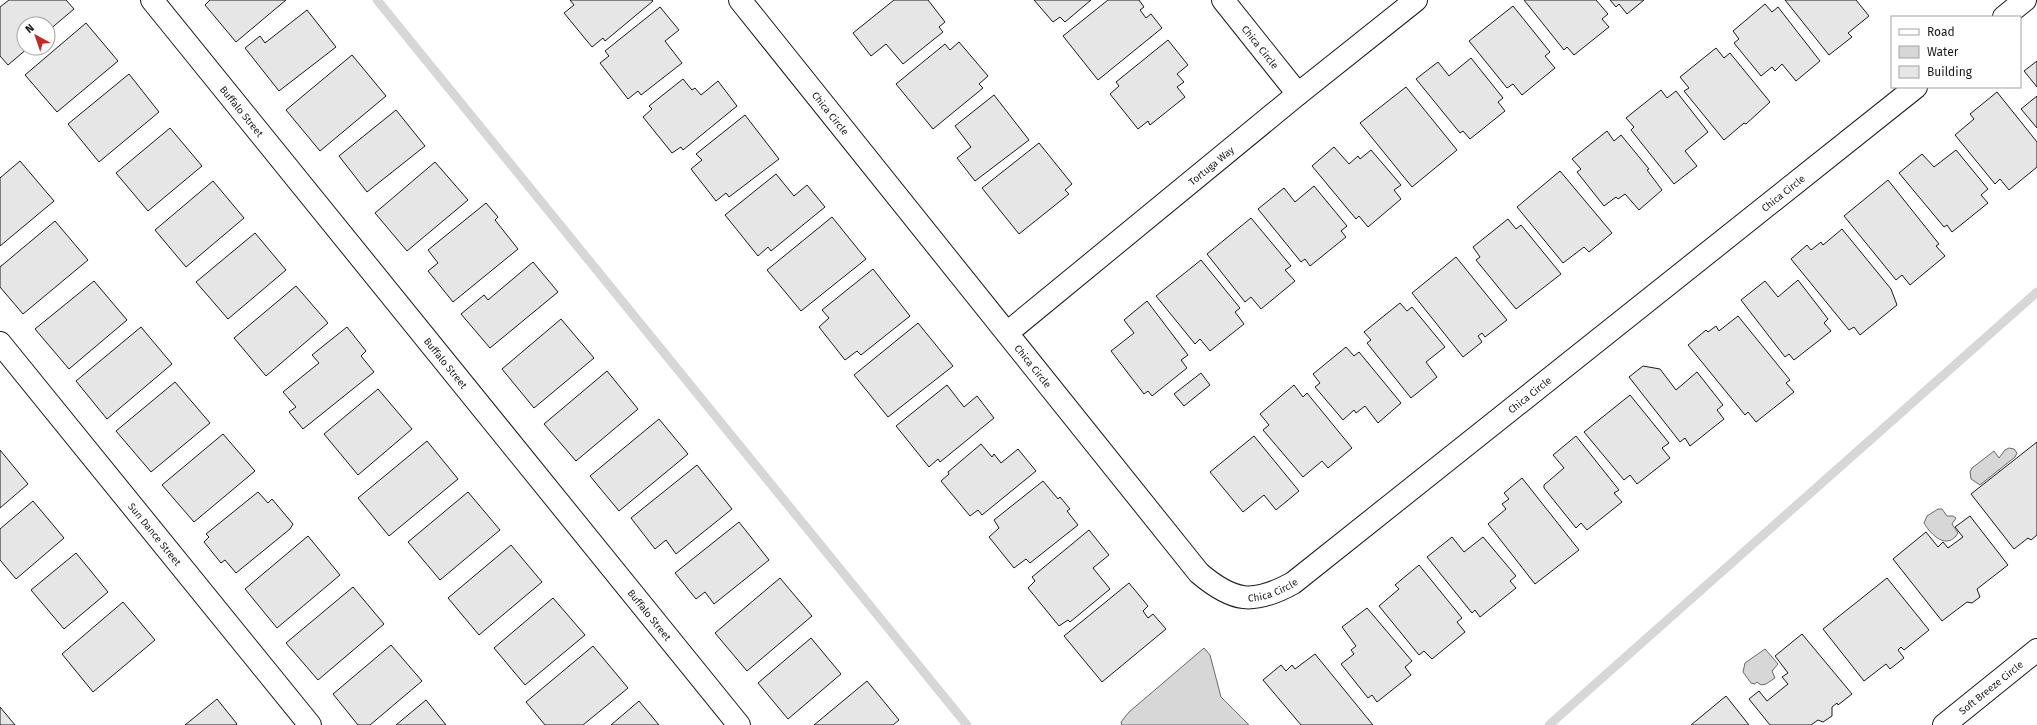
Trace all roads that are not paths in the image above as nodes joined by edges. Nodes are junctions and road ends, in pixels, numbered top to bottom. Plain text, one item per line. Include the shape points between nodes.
1 (152, 0) edge
2 (740, 0) edge
3 (1223, 0) edge
4 (1416, 0) edge
5 (2025, 0) edge
6 (2005, 16) edge
7 (1915, 88) edge
8 (1298, 94) junction
9 (1007, 332) junction
10 (0, 343) edge
11 (2037, 650) edge
12 (310, 725) edge
13 (739, 725) edge
14 (1944, 725) edge

1 - 13 street, Buffalo Street
2 - 9 street, Chica Circle
3 - 8 street, Chica Circle
4 - 8 street, Tortuga Way
5 - 6 street
7 - 9 street, Chica Circle via 1293,583 1273,594 1251,598 1231,596 1199,573
8 - 9 street, Tortuga Way
10 - 12 street, Sun Dance Street
11 - 14 street, Soft Breeze Circle

